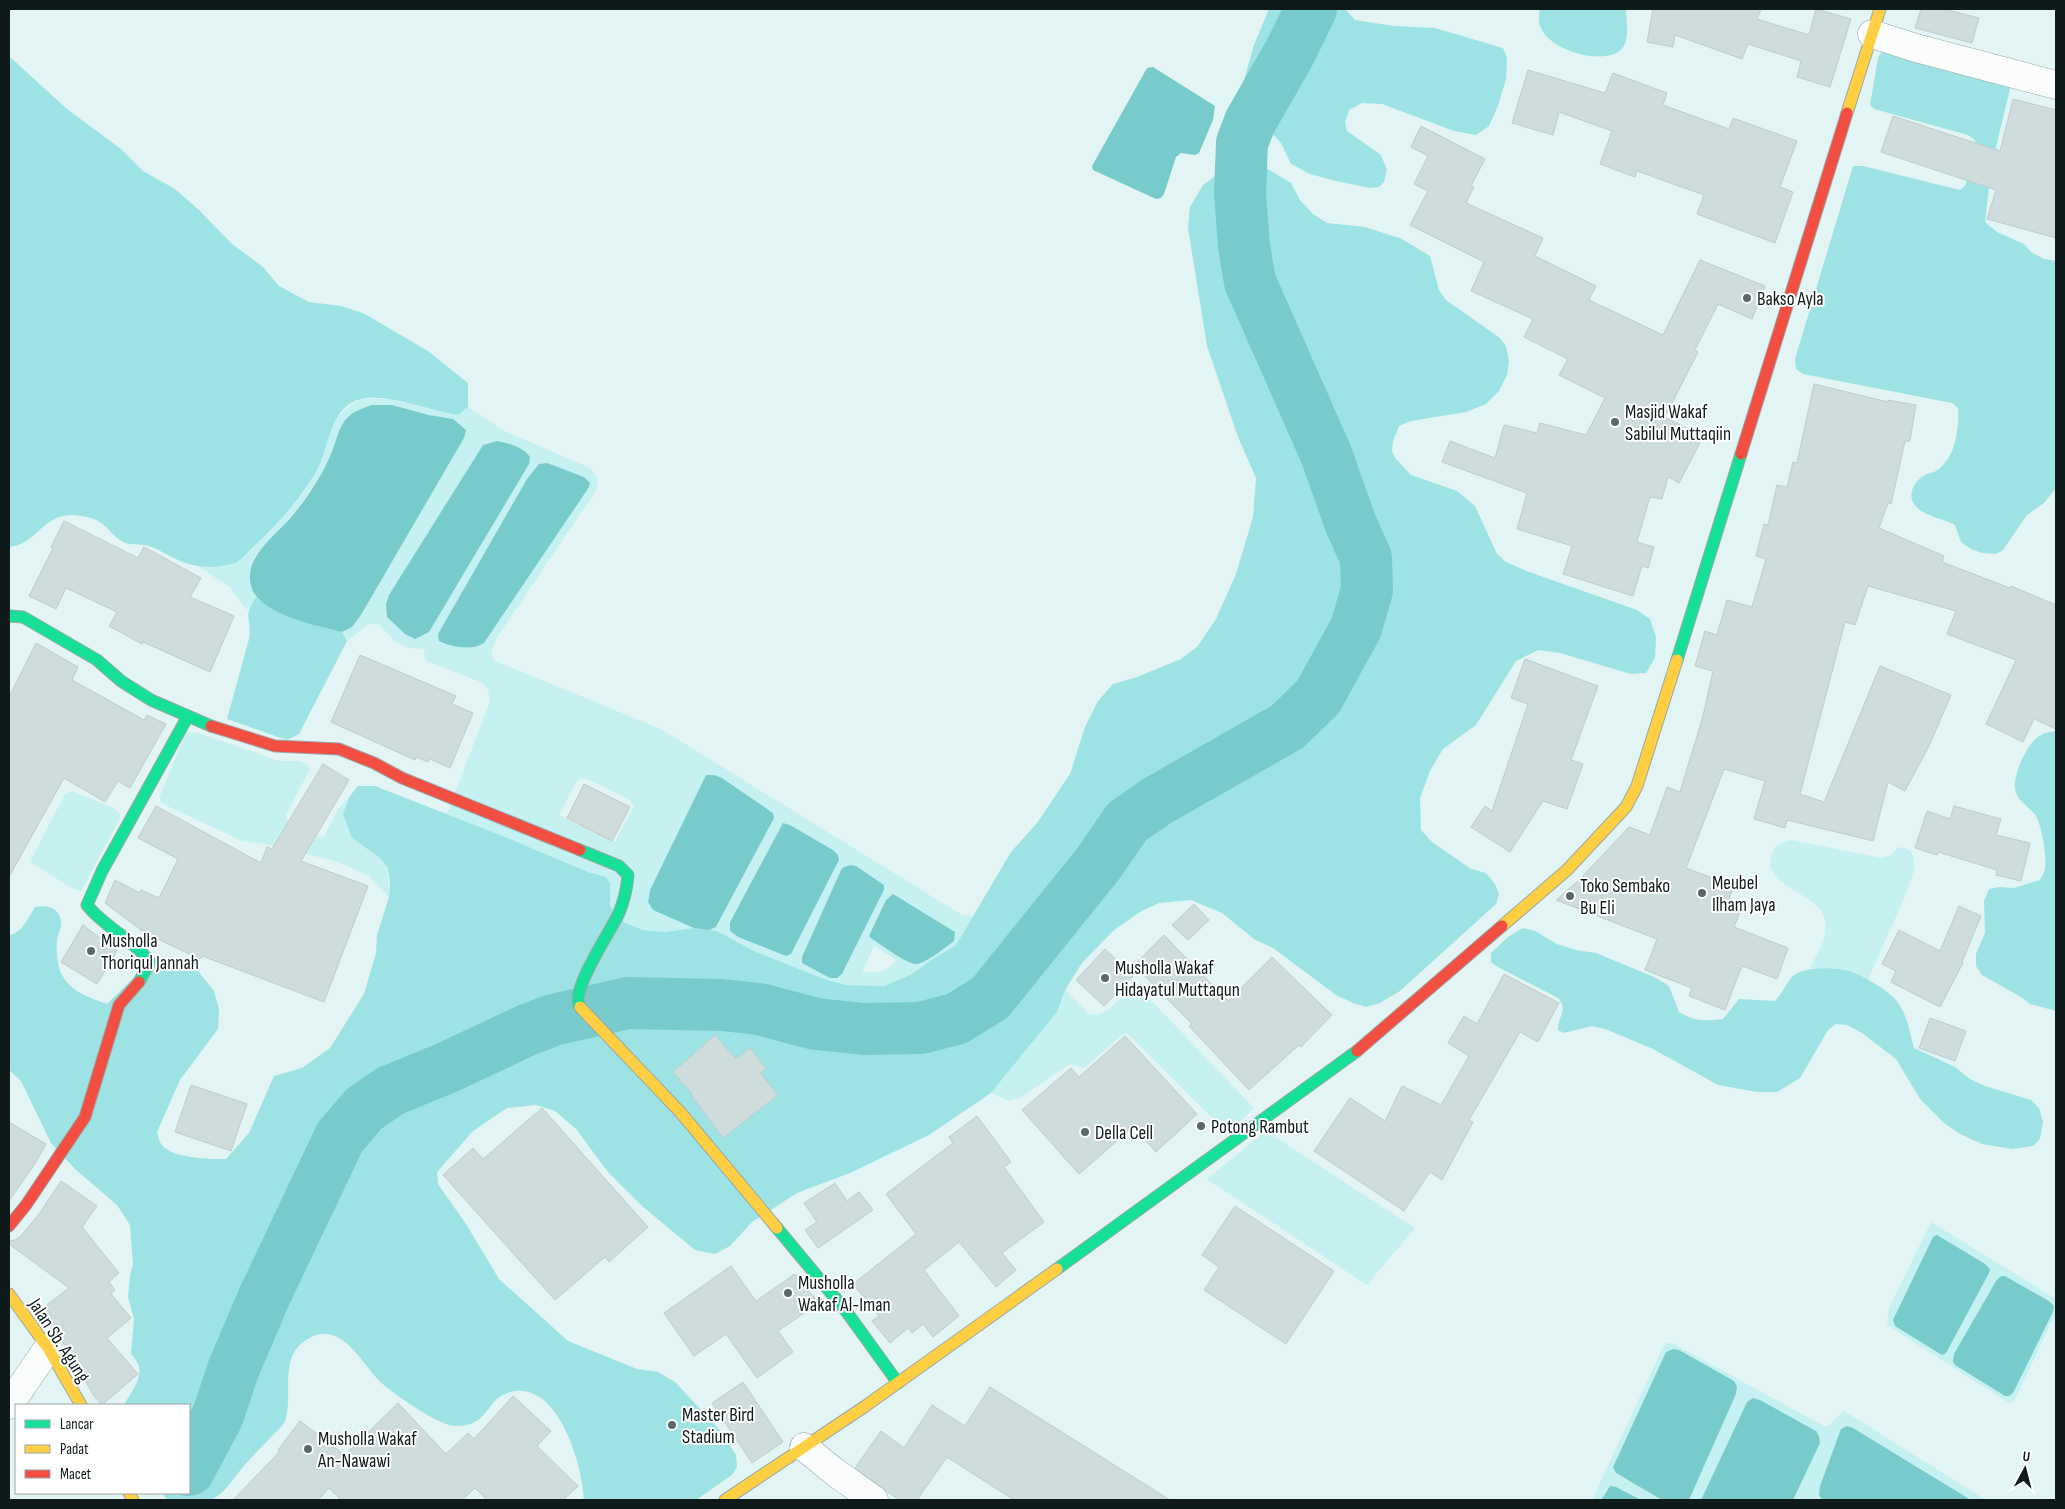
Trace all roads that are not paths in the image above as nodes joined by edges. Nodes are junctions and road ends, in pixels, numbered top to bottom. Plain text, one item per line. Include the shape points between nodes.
1 (1876, 21) edge
2 (2056, 85) edge
3 (9, 616) edge
4 (188, 716) junction
5 (9, 1226) edge
6 (9, 1294) edge
7 (48, 1348) junction
8 (898, 1383) junction
9 (81, 1404) edge
10 (9, 1405) edge
11 (804, 1447) junction
12 (725, 1500) edge
13 (874, 1500) edge

1 - 2 street via 1916,48
1 - 8 street via 1651,743 1637,786 1626,806 1567,870 1346,1061
3 - 4 street via 23,617 97,660 121,681 151,700
4 - 5 street via 87,905 144,952 150,962 143,977 119,1005 85,1117
4 - 8 street via 275,746 339,750 619,866 628,876 626,894 579,987 578,1005 681,1113 846,1311
6 - 7 street, Jalan Sb. Agung
7 - 9 street, Jalan Sb. Agung
7 - 10 street
8 - 11 street
11 - 12 street
11 - 13 street

